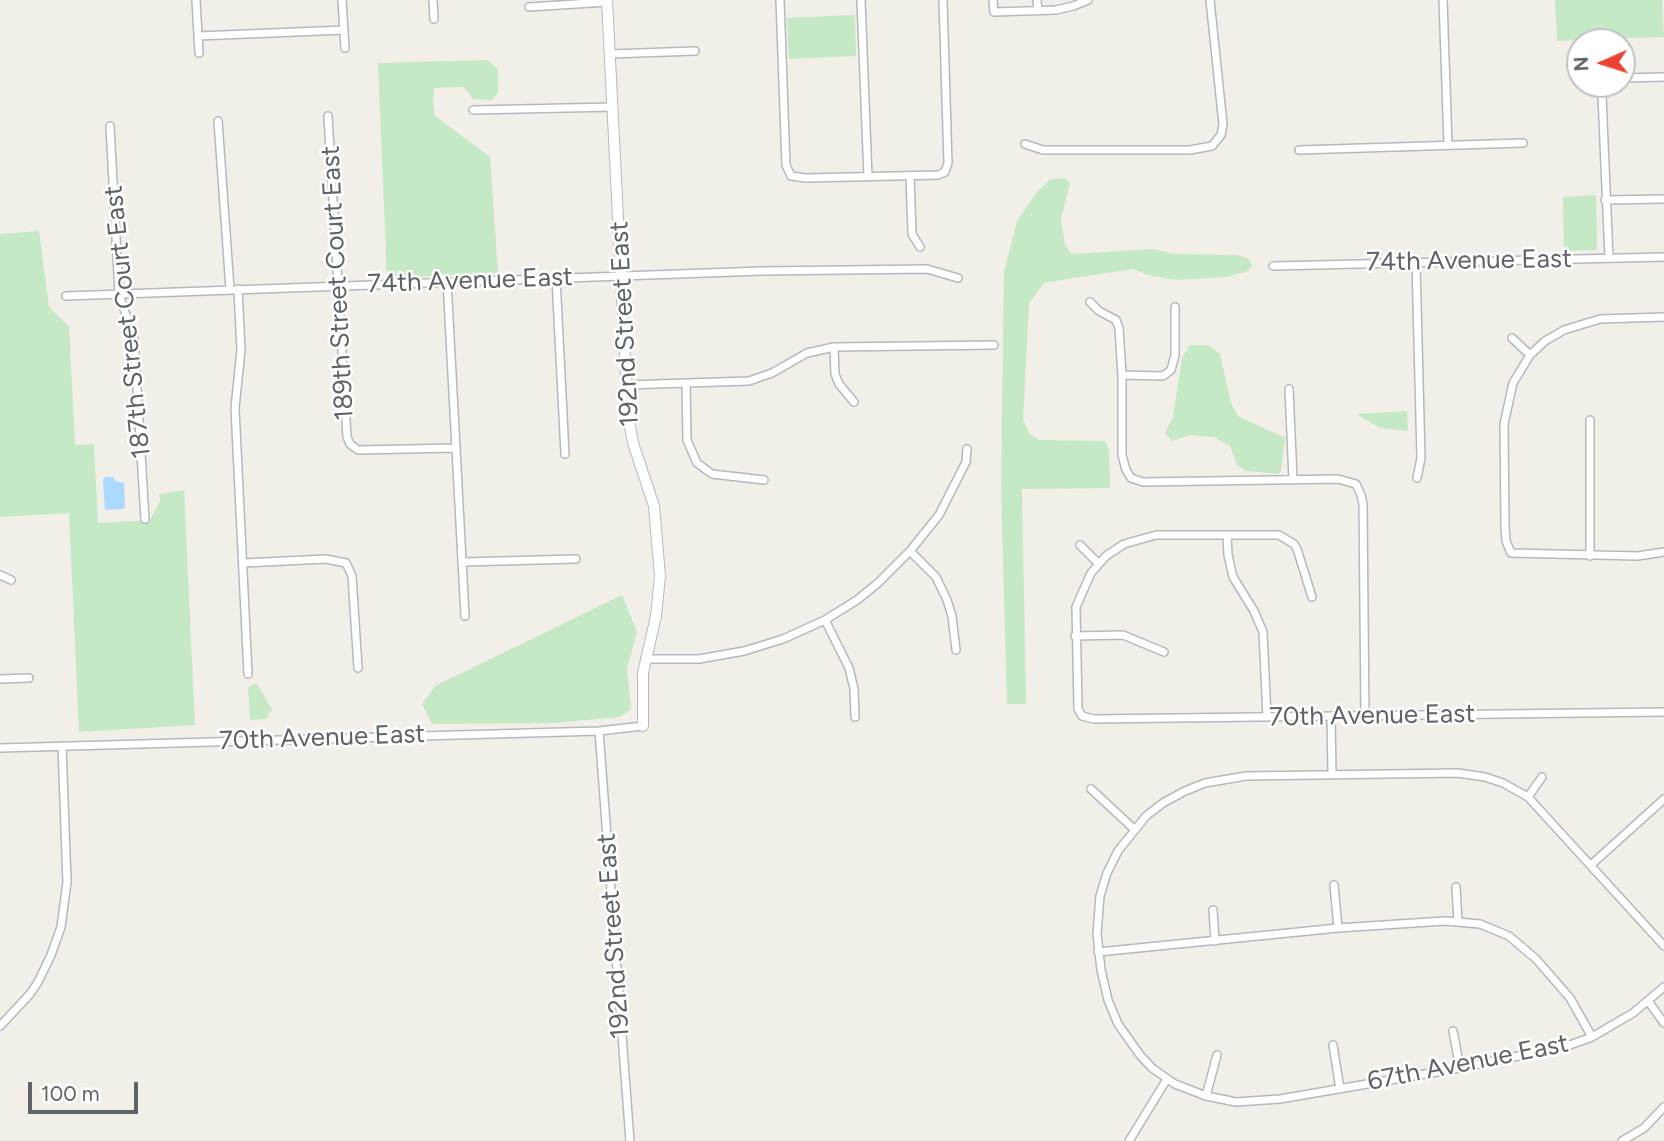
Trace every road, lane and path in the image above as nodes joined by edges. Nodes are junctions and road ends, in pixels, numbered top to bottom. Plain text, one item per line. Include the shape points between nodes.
1 (197, 0) edge
2 (342, 0) edge
3 (433, 0) edge
4 (780, 0) edge
5 (861, 0) edge
6 (943, 0) edge
7 (993, 0) edge
8 (1037, 0) edge
9 (1088, 0) edge
10 (1210, 0) edge
11 (1443, 0) edge
12 (607, 1) edge
13 (529, 7) dead end
14 (1038, 11) junction
15 (434, 19) dead end
16 (344, 30) junction
17 (198, 36) junction
18 (345, 48) dead end
19 (695, 51) dead end
20 (199, 53) dead end
21 (610, 54) junction
22 (1664, 77) edge
23 (1636, 78) edge
24 (1602, 98) edge
25 (613, 107) junction
26 (473, 110) dead end
27 (328, 116) dead end
28 (218, 121) dead end
29 (110, 126) dead end
30 (1523, 143) dead end
31 (1025, 144) dead end
32 (1448, 144) junction
33 (1299, 150) dead end
34 (910, 176) junction
35 (868, 177) junction
36 (1664, 199) edge
37 (1605, 200) junction
38 (920, 247) dead end
39 (1664, 257) edge
40 (1609, 258) junction
41 (1416, 262) junction
42 (1273, 266) dead end
43 (621, 275) junction
44 (556, 278) junction
45 (958, 278) dead end
46 (447, 281) junction
47 (338, 286) junction
48 (234, 289) junction
49 (119, 294) junction
50 (66, 296) dead end
51 (1090, 302) dead end
52 (1175, 307) dead end
53 (1664, 317) edge
54 (1513, 338) dead end
55 (994, 345) dead end
56 (834, 347) junction
57 (1530, 355) junction
58 (1122, 375) junction
59 (686, 384) junction
60 (626, 385) junction
61 (1289, 389) dead end
62 (854, 402) dead end
63 (1590, 421) dead end
64 (455, 448) junction
65 (967, 449) dead end
66 (565, 454) dead end
67 (1417, 478) dead end
68 (1293, 479) junction
69 (764, 480) dead end
70 (145, 519) dead end
71 (1227, 535) junction
72 (1080, 545) dead end
73 (910, 551) junction
74 (1664, 552) edge
75 (1590, 556) junction
76 (576, 559) dead end
77 (462, 562) junction
78 (244, 563) junction
79 (1098, 563) junction
80 (0, 575) edge
81 (11, 580) dead end
82 (1312, 597) dead end
83 (465, 616) dead end
84 (825, 620) junction
85 (1075, 636) junction
86 (956, 650) dead end
87 (1164, 652) dead end
88 (645, 659) junction
89 (358, 668) dead end
90 (248, 674) dead end
91 (29, 678) dead end
92 (0, 679) edge
93 (1664, 712) edge
94 (1331, 716) junction
95 (1365, 716) junction
96 (855, 717) dead end
97 (1267, 717) junction
98 (643, 726) joint
99 (599, 731) junction
100 (62, 746) junction
101 (0, 748) edge
102 (1332, 774) junction
103 (1542, 777) dead end
104 (1091, 789) dead end
105 (1528, 797) junction
106 (1664, 799) edge
107 (1135, 830) junction
108 (1592, 864) junction
109 (1334, 885) dead end
110 (1456, 887) dead end
111 (1213, 910) dead end
112 (1458, 922) junction
113 (1338, 928) junction
114 (1215, 940) junction
115 (1664, 946) edge
116 (1098, 952) junction
117 (1664, 987) edge
118 (1648, 1001) junction
119 (1664, 1023) edge
120 (0, 1027) edge
121 (1453, 1031) dead end
122 (1592, 1037) junction
123 (1332, 1045) dead end
124 (1217, 1055) dead end
125 (1461, 1068) junction
126 (1167, 1079) junction
127 (1340, 1089) junction
128 (1206, 1096) junction
129 (1664, 1107) edge
130 (630, 1141) edge
131 (1129, 1141) edge
132 (1622, 1141) edge

1 - 17 street
2 - 16 street
3 - 15 street
4 - 35 street via 789,174
5 - 35 street
6 - 34 street via 948,163 938,175
7 - 14 street via 994,12
8 - 14 street
9 - 14 street
10 - 31 street via 1223,124 1217,140 1204,149 1190,150 1043,150
11 - 32 street
12 - 13 street
12 - 21 street, 192nd Street East
16 - 17 street
16 - 18 street
17 - 20 street
19 - 21 street
21 - 25 street, 192nd Street East
22 - 23 street
24 - 37 street
25 - 26 street
25 - 43 street, 192nd Street East
27 - 47 street, 189th Street Court East
28 - 48 street
29 - 49 street, 187th Street Court East
30 - 32 street
32 - 33 street
34 - 35 street
34 - 38 street via 912,234
36 - 37 street
37 - 40 street
39 - 40 street, 74th Avenue East
40 - 41 street, 74th Avenue East
41 - 42 street, 74th Avenue East
41 - 67 street via 1422,458
43 - 44 street, 74th Avenue East
43 - 45 street, 74th Avenue East via 928,269
43 - 60 street, 192nd Street East
44 - 46 street, 74th Avenue East
44 - 66 street
46 - 47 street, 74th Avenue East
46 - 64 street
47 - 48 street, 74th Avenue East
47 - 64 street, 189th Street Court East via 345,427 350,444 367,451
48 - 49 street, 74th Avenue East
48 - 78 street via 241,350 235,408
49 - 50 street, 74th Avenue East
49 - 70 street, 187th Street Court East via 134,339
51 - 58 street via 1116,320
52 - 58 street via 1171,369 1163,376
53 - 57 street via 1582,324 1563,330
54 - 57 street
55 - 56 street
56 - 59 street via 807,354 749,381
56 - 62 street via 835,374
57 - 75 street via 1513,383 1504,424 1506,541 1511,553
58 - 68 street via 1122,455 1131,478 1143,482
59 - 60 street
59 - 69 street via 687,440 697,463 712,474
60 - 88 street, 192nd Street East via 633,443 657,522 659,595
61 - 68 street
63 - 75 street
64 - 77 street
65 - 73 street via 966,462 939,515
68 - 95 street via 1352,482 1363,504
71 - 79 street via 1143,537
71 - 82 street via 1269,534 1294,544
71 - 97 street via 1233,577 1263,632
72 - 79 street
73 - 84 street via 878,583
73 - 86 street via 936,577 947,600
74 - 75 street
76 - 77 street
77 - 83 street
78 - 89 street via 333,559 349,566
78 - 90 street
79 - 85 street via 1078,598
80 - 81 street
84 - 88 street via 744,651 699,659
84 - 96 street via 849,668
85 - 87 street via 1123,635
85 - 97 street, 70th Avenue East via 1078,709 1088,719
88 - 98 street, 192nd Street East
91 - 92 street
93 - 95 street, 70th Avenue East
94 - 95 street, 70th Avenue East
94 - 97 street, 70th Avenue East
94 - 102 street
98 - 99 street, 70th Avenue East
99 - 100 street, 70th Avenue East
99 - 130 street, 192nd Street East
100 - 101 street, 70th Avenue East
100 - 120 street via 68,867 64,912 38,982
102 - 105 street, 67th Avenue East via 1473,775 1503,783
102 - 107 street, 67th Avenue East via 1246,776 1205,783 1163,803
103 - 105 street
104 - 107 street
105 - 108 street, 67th Avenue East
106 - 108 street
107 - 116 street, 67th Avenue East via 1118,851 1100,896
108 - 115 street, 67th Avenue East
109 - 113 street
110 - 112 street
111 - 114 street
112 - 113 street
112 - 122 street via 1502,932 1536,959 1570,998
113 - 114 street
114 - 116 street
116 - 126 street, 67th Avenue East via 1103,984 1118,1024 1140,1055
117 - 118 street, 67th Avenue East
118 - 119 street
118 - 122 street, 67th Avenue East
121 - 125 street
122 - 125 street, 67th Avenue East
123 - 127 street, 67th Avenue East
124 - 128 street
125 - 127 street, 67th Avenue East
126 - 128 street, 67th Avenue East
126 - 131 street
127 - 128 street, 67th Avenue East via 1259,1102
129 - 132 street via 1644,1128

